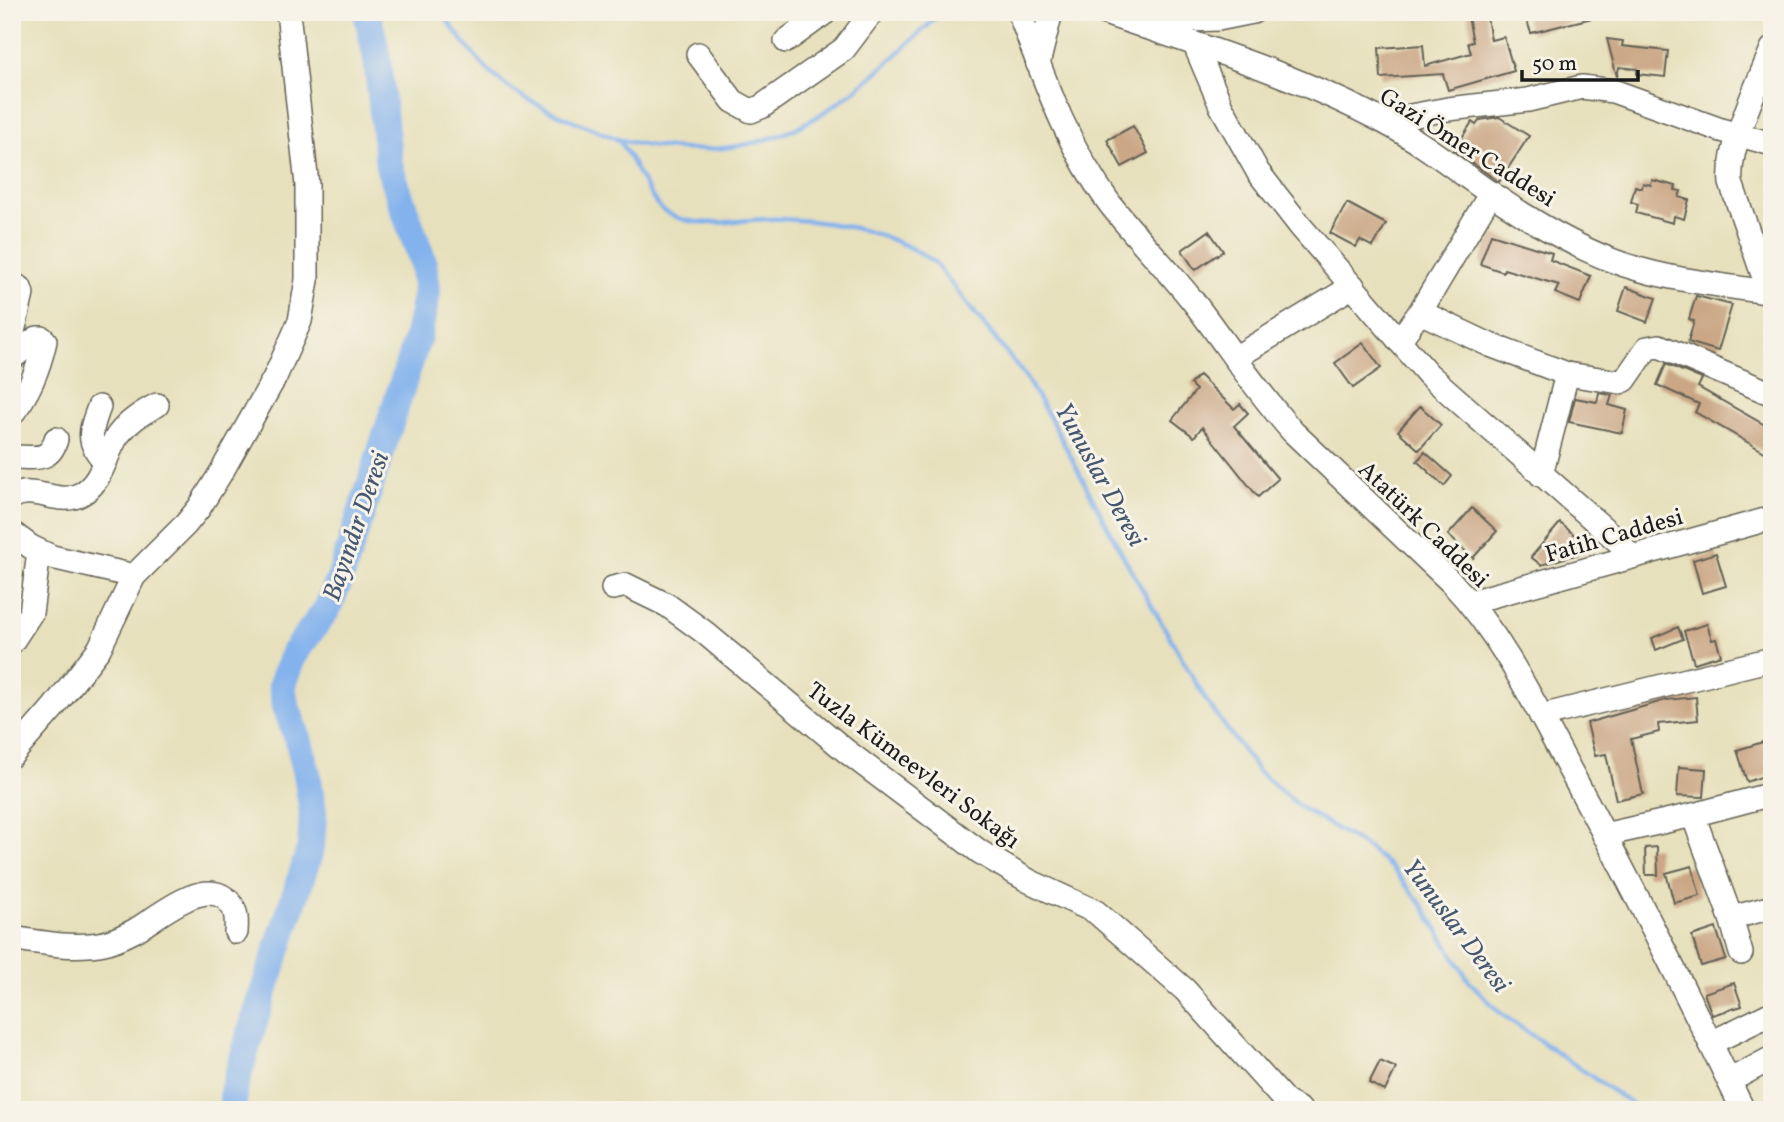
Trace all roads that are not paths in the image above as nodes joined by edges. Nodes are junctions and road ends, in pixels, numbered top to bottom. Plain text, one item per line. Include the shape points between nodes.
1 (288, 12) edge
2 (826, 12) edge
3 (872, 12) edge
4 (1019, 12) edge
5 (1051, 12) edge
6 (1102, 12) edge
7 (1252, 12) edge
8 (1145, 27) junction
9 (786, 41) dead end
10 (1195, 45) junction
11 (1772, 49) edge
12 (698, 54) dead end
13 (1038, 64) junction
14 (1384, 121) junction
15 (1739, 135) junction
16 (1772, 144) edge
17 (1490, 193) junction
18 (12, 284) edge
19 (1353, 286) junction
20 (1771, 293) edge
21 (1420, 312) junction
22 (12, 336) edge
23 (1399, 341) junction
24 (12, 358) edge
25 (1235, 358) junction
26 (1567, 374) junction
27 (1772, 394) edge
28 (157, 405) dead end
29 (99, 407) dead end
30 (12, 414) edge
31 (56, 439) dead end
32 (12, 457) edge
33 (105, 461) junction
34 (1541, 475) junction
35 (12, 497) edge
36 (1772, 518) edge
37 (12, 533) edge
38 (39, 552) junction
39 (1631, 557) junction
40 (134, 576) junction
41 (613, 588) dead end
42 (1470, 602) junction
43 (12, 642) edge
44 (1772, 659) edge
45 (1541, 716) junction
46 (12, 755) edge
47 (1772, 794) edge
48 (1693, 815) junction
49 (1604, 835) junction
50 (1772, 907) edge
51 (1731, 918) junction
52 (236, 932) dead end
53 (12, 938) edge
54 (1741, 953) dead end
55 (1772, 1013) edge
56 (1711, 1043) junction
57 (1772, 1058) edge
58 (1729, 1081) junction
59 (1300, 1110) edge
60 (1743, 1110) edge

1 - 40 street via 307,185 307,280 300,321 275,377 199,508
2 - 9 street
3 - 12 street via 844,49 751,111 733,101
4 - 13 street, Atatürk Caddesi
5 - 13 street
6 - 8 street, Gazi Ömer Caddesi
7 - 8 street via 1218,19 1160,21
8 - 10 street, Gazi Ömer Caddesi
10 - 14 street, Gazi Ömer Caddesi via 1302,83
10 - 19 street via 1221,106 1258,172
11 - 15 street
13 - 25 street, Atatürk Caddesi via 1067,131 1103,192
14 - 15 street via 1528,100 1582,87 1633,97
14 - 17 street, Gazi Ömer Caddesi
15 - 16 street
15 - 20 street via 1731,183
17 - 20 street, Gazi Ömer Caddesi via 1609,260 1673,278
17 - 21 street
18 - 22 street via 22,294
19 - 23 street
19 - 25 street
21 - 23 street
21 - 26 street
23 - 34 street via 1446,392
24 - 30 street via 37,338 45,341 31,385
25 - 42 street, Atatürk Caddesi via 1293,432
26 - 27 street via 1620,382 1647,348 1659,346
26 - 34 street
28 - 33 street via 127,424
29 - 33 street via 91,442
31 - 32 street via 54,449 44,457
33 - 35 street via 95,482 80,495 58,498 27,492
34 - 39 street
36 - 39 street, Fatih Caddesi
37 - 38 street
38 - 40 street
38 - 43 street via 31,613
39 - 42 street, Fatih Caddesi
40 - 46 street via 99,649
41 - 59 street, Tuzla Kümeevleri Sokağı via 625,585 667,605 846,751 980,852 1096,912 1185,990 1285,1101
42 - 45 street, Atatürk Caddesi
44 - 45 street
45 - 49 street, Atatürk Caddesi
47 - 48 street
48 - 49 street
48 - 51 street
49 - 56 street, Atatürk Caddesi
50 - 51 street
51 - 54 street
52 - 53 street via 234,908 220,894 208,892 192,896 105,943 70,945
55 - 56 street
56 - 58 street, Atatürk Caddesi
57 - 58 street
58 - 60 street, Atatürk Caddesi

